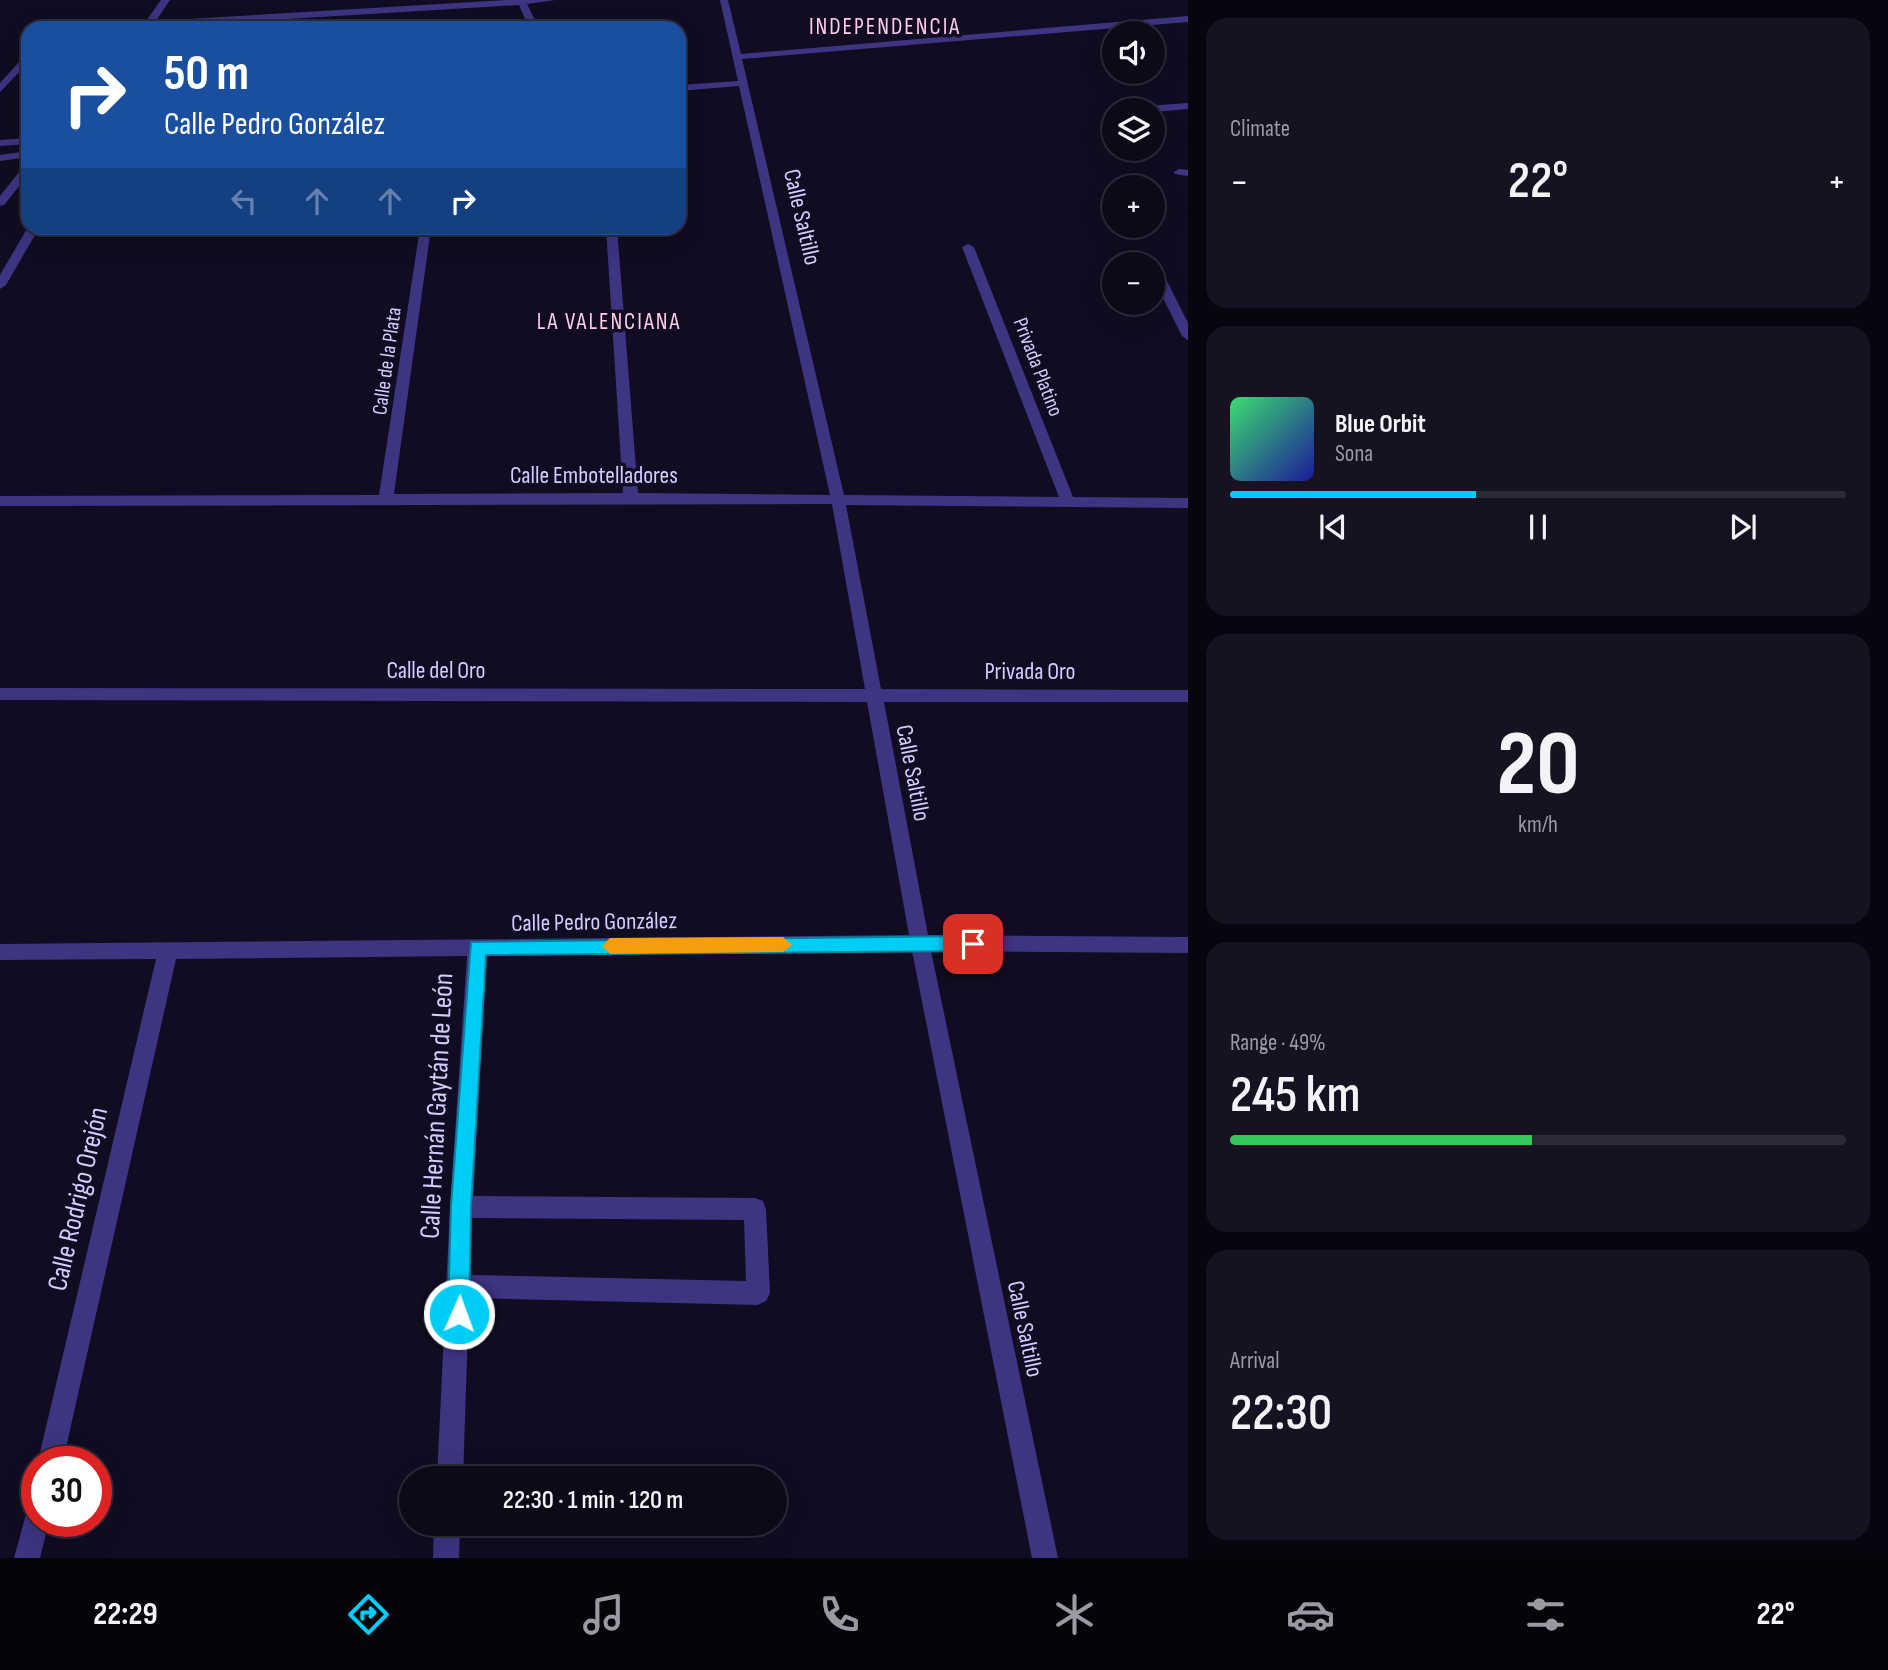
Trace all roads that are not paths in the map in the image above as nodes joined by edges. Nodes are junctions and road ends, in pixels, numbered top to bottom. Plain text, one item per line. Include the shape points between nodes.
1 (166, 0) edge
2 (551, 0) edge
3 (724, 0) edge
4 (522, 2) junction
5 (1188, 19) edge
6 (151, 21) edge
7 (225, 21) edge
8 (531, 21) edge
9 (736, 57) junction
10 (21, 65) edge
11 (746, 83) junction
12 (686, 87) edge
13 (0, 89) edge
14 (1188, 106) edge
15 (1165, 108) edge
16 (21, 142) edge
17 (0, 143) edge
18 (21, 155) edge
19 (0, 158) edge
20 (21, 177) edge
21 (0, 203) edge
22 (29, 235) edge
23 (424, 235) edge
24 (612, 235) edge
25 (968, 247) dead end
26 (0, 285) edge
27 (1165, 289) edge
28 (1188, 336) edge
29 (631, 498) junction
30 (387, 499) junction
31 (838, 499) junction
32 (0, 501) edge
33 (1068, 503) junction
34 (1188, 503) edge
35 (0, 694) edge
36 (871, 695) junction
37 (1188, 696) edge
38 (920, 943) junction
39 (1188, 945) edge
40 (477, 947) junction
41 (168, 950) junction
42 (0, 951) edge
43 (461, 1207) junction
44 (460, 1286) junction
45 (53, 1446) edge
46 (451, 1466) edge
47 (447, 1536) edge
48 (32, 1537) edge
49 (27, 1558) edge
50 (446, 1558) edge
51 (1045, 1558) edge

1 - 6 street
2 - 4 street
3 - 9 street, Calle Saltillo
4 - 7 street
4 - 8 street
5 - 9 street
9 - 11 street, Calle Saltillo
10 - 13 street
11 - 12 street
11 - 31 street, Calle Saltillo
14 - 15 street
16 - 17 street
18 - 19 street
20 - 21 street
22 - 26 street
23 - 30 street, Calle de la Plata
24 - 29 street
25 - 33 street, Privada Platino
27 - 28 street
29 - 30 street, Calle Embotelladores
29 - 31 street, Calle Embotelladores
30 - 32 street, Calle Embotelladores
31 - 33 street, Calle Embotelladores
31 - 36 street, Calle Saltillo
33 - 34 street, Calle Embotelladores
35 - 36 street, Calle del Oro
36 - 37 street, Privada Oro
36 - 38 street, Calle Saltillo
38 - 39 street, Calle Pedro González
38 - 40 street, Calle Pedro González
38 - 51 street, Calle Saltillo
40 - 41 street, Calle Pedro González
40 - 43 street, Calle Hernán Gaytán de León
41 - 42 street, Calle Pedro González
41 - 45 street, Calle Rodrigo Orejón
43 - 44 street, Calle Hernán Gaytán de León
43 - 44 street via 755,1209 758,1293
44 - 46 street, Calle Hernán Gaytán de León
47 - 50 street
48 - 49 street

